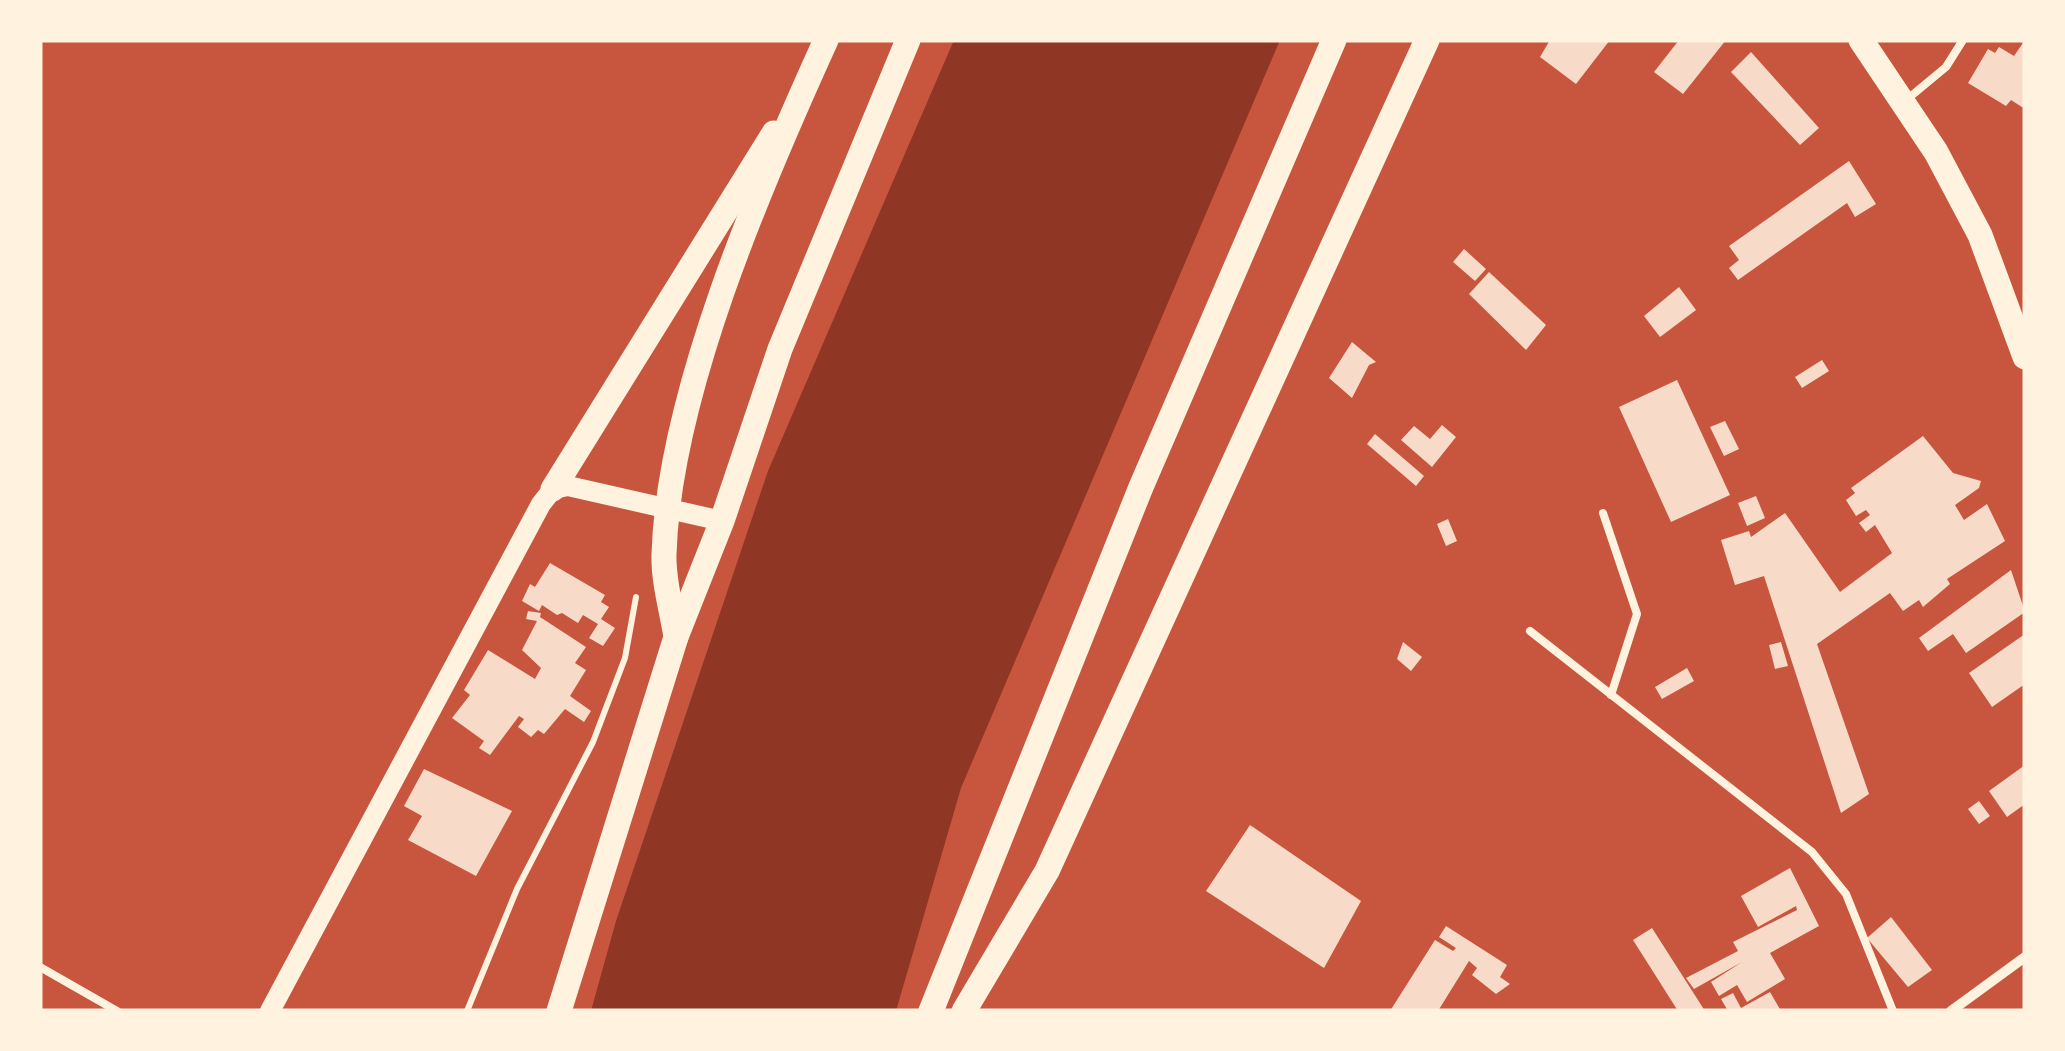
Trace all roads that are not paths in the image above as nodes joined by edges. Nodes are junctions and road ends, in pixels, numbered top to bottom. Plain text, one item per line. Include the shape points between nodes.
1 (826, 40) edge
2 (908, 40) edge
3 (1334, 40) edge
4 (1427, 40) edge
5 (1862, 40) edge
6 (1963, 40) edge
7 (807, 83) junction
8 (1903, 103) junction
9 (2025, 356) edge
10 (554, 489) junction
11 (668, 507) junction
12 (1603, 514) dead end
13 (722, 521) junction
14 (1530, 631) dead end
15 (676, 637) junction
16 (1611, 695) junction
17 (2025, 957) edge
18 (40, 967) edge
19 (965, 1010) edge
20 (117, 1011) edge
21 (270, 1011) edge
22 (559, 1011) edge
23 (931, 1011) edge
24 (1894, 1011) edge
25 (1951, 1011) edge

1 - 7 main road
2 - 13 main road via 780,349
3 - 23 main road via 1141,487
4 - 19 main road via 1047,872
5 - 8 main road
6 - 8 lane via 1946,67
7 - 10 main road
7 - 11 main road via 726,282
8 - 9 main road via 1980,235
10 - 11 main road via 568,486
10 - 21 main road
11 - 13 main road
11 - 15 main road via 664,559
12 - 16 lane via 1637,614
13 - 15 main road
14 - 16 lane
15 - 22 main road
16 - 24 lane via 1812,852 1846,894
17 - 25 street
18 - 20 lane

